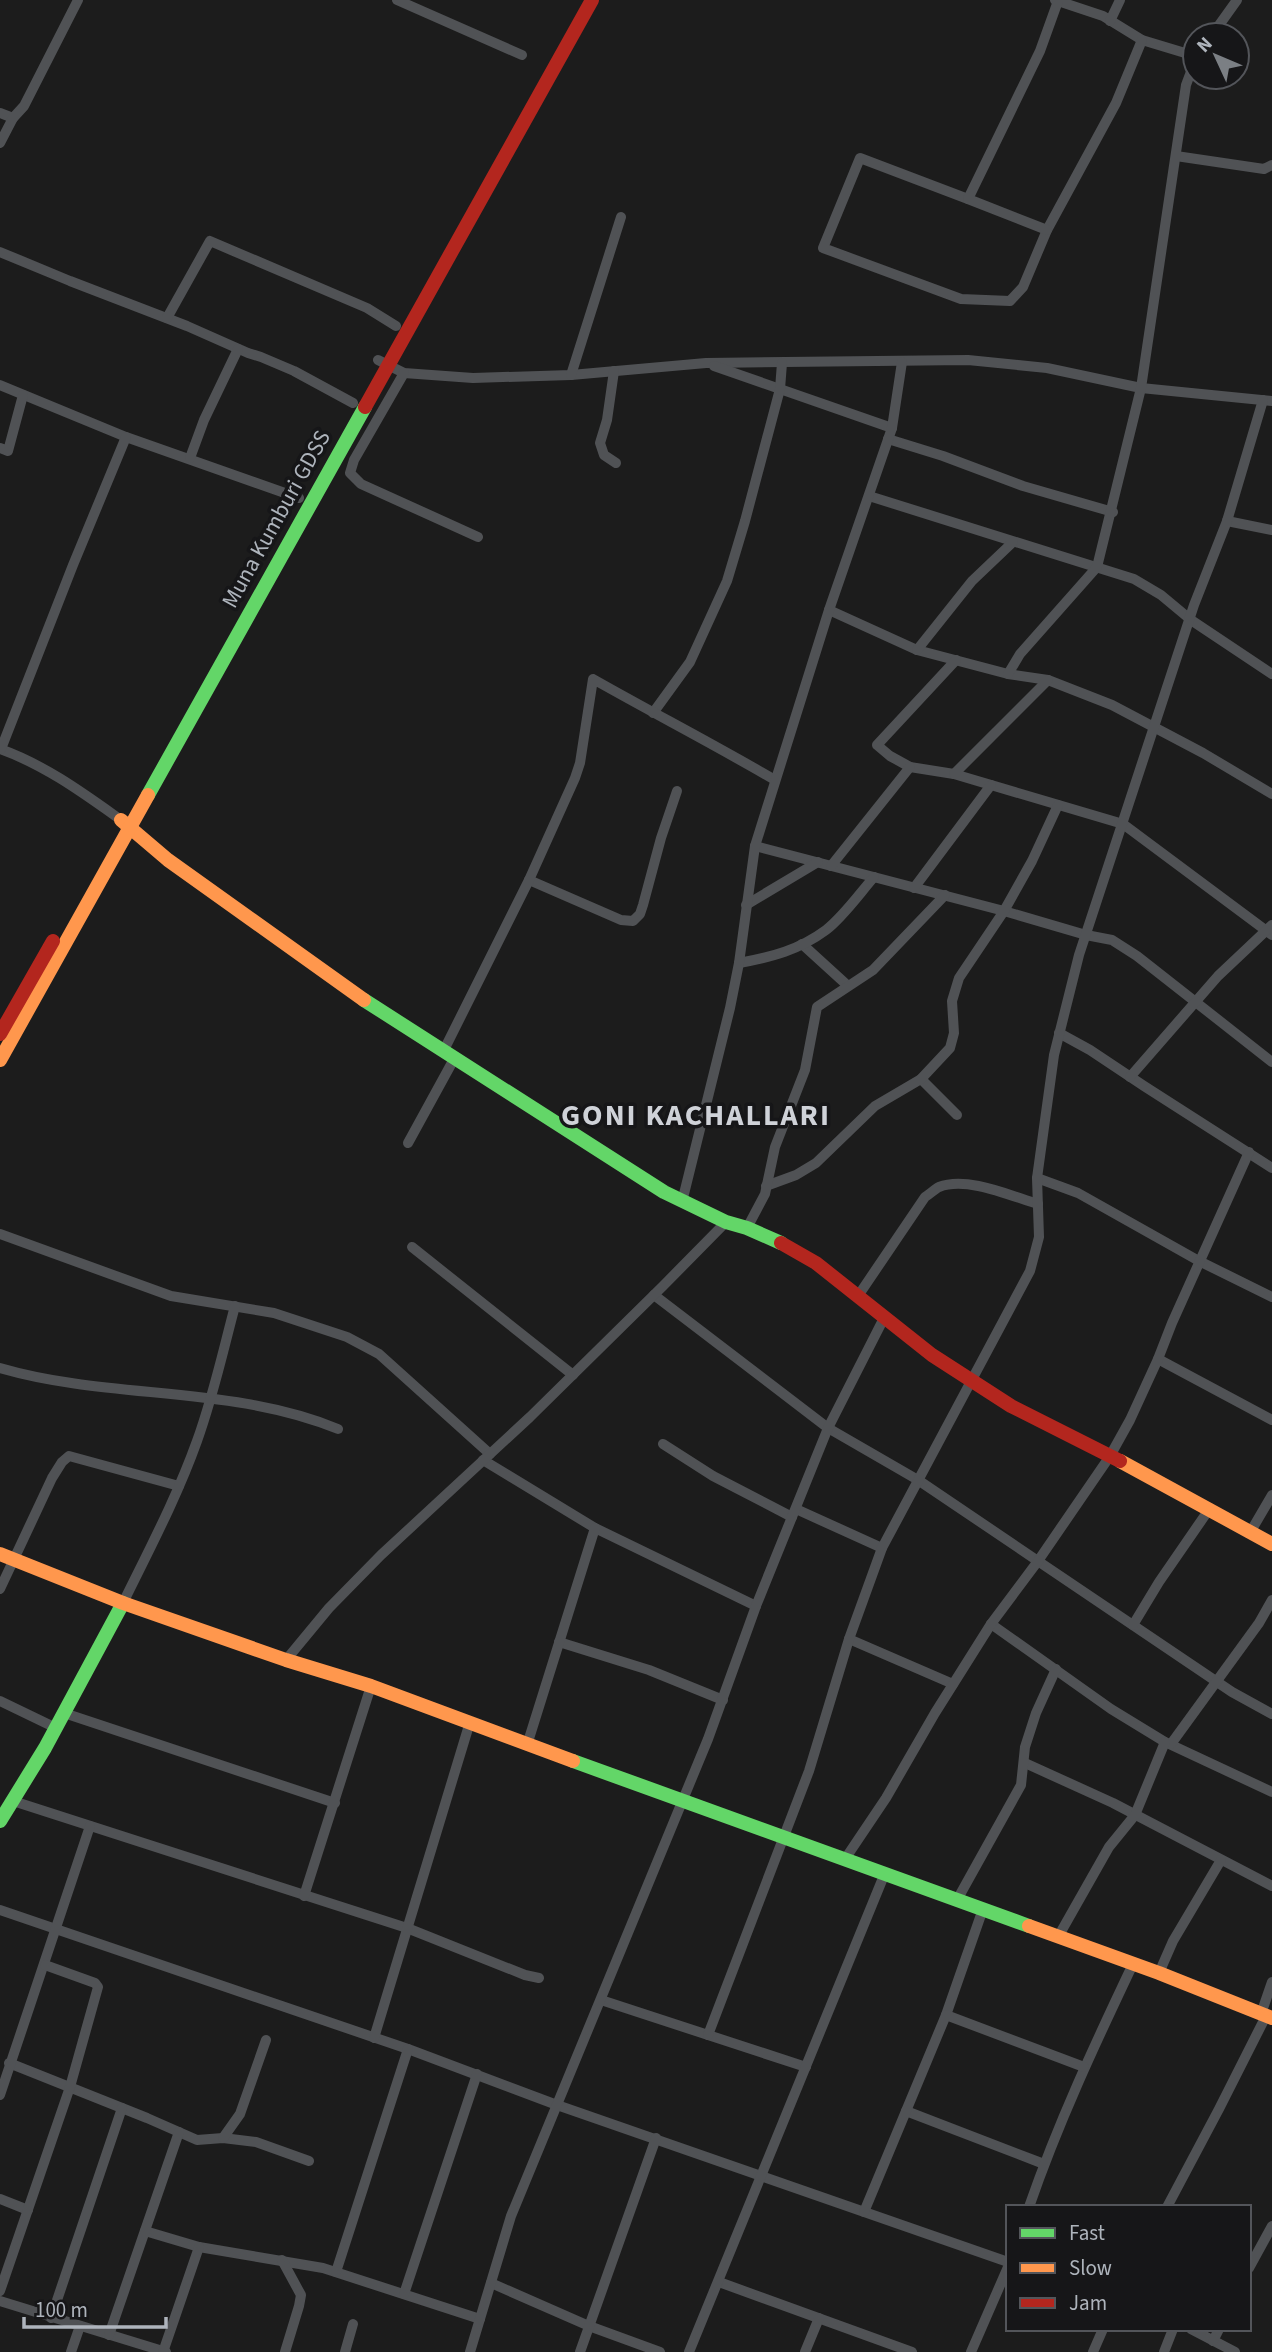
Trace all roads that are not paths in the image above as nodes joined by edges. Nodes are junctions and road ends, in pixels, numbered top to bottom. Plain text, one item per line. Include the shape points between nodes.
1 (78, 0) edge
2 (397, 0) edge
3 (579, 0) edge
4 (592, 0) edge
5 (1056, 0) edge
6 (1120, 0) edge
7 (1237, 0) edge
8 (1110, 21) junction
9 (1222, 21) edge
10 (1142, 40) junction
11 (1181, 53) edge
12 (522, 55) dead end
13 (1185, 91) edge
14 (0, 113) edge
15 (13, 118) junction
16 (0, 143) edge
17 (1176, 156) junction
18 (1272, 164) edge
19 (968, 199) junction
20 (621, 217) dead end
21 (1047, 230) junction
22 (0, 252) edge
23 (167, 318) junction
24 (396, 326) junction
25 (238, 349) junction
26 (902, 362) junction
27 (383, 363) junction
28 (706, 363) junction
29 (782, 363) junction
30 (614, 371) junction
31 (404, 373) junction
32 (571, 375) junction
33 (0, 385) edge
34 (780, 388) junction
35 (1141, 388) junction
36 (23, 395) junction
37 (1267, 400) edge
38 (352, 404) junction
39 (892, 428) junction
40 (126, 437) junction
41 (888, 439) junction
42 (0, 449) edge
43 (190, 458) junction
44 (616, 463) dead end
45 (869, 496) junction
46 (299, 498) junction
47 (1112, 512) junction
48 (1227, 521) junction
49 (1272, 530) edge
50 (478, 537) dead end
51 (1013, 542) junction
52 (1097, 567) junction
53 (829, 610) junction
54 (1191, 620) junction
55 (917, 650) junction
56 (956, 660) junction
57 (1008, 674) junction
58 (1272, 674) edge
59 (1048, 680) junction
60 (653, 713) junction
61 (1155, 726) junction
62 (0, 749) edge
63 (910, 767) junction
64 (954, 774) junction
65 (775, 780) junction
66 (991, 785) junction
67 (677, 791) dead end
68 (1272, 794) edge
69 (1058, 805) junction
70 (126, 823) junction
71 (1123, 824) junction
72 (755, 846) junction
73 (818, 862) junction
74 (831, 866) junction
75 (874, 877) junction
76 (529, 880) junction
77 (914, 888) junction
78 (945, 895) junction
79 (747, 905) junction
80 (1004, 911) junction
81 (1270, 930) edge
82 (1086, 935) junction
83 (802, 944) junction
84 (739, 962) junction
85 (847, 985) junction
86 (1195, 1002) junction
87 (1059, 1033) junction
88 (0, 1034) edge
89 (449, 1055) junction
90 (0, 1060) edge
91 (1272, 1062) edge
92 (1130, 1077) junction
93 (921, 1079) junction
94 (957, 1115) dead end
95 (408, 1143) dead end
96 (1249, 1152) junction
97 (1272, 1168) edge
98 (1037, 1178) junction
99 (766, 1186) junction
100 (682, 1202) junction
101 (1038, 1204) junction
102 (726, 1222) junction
103 (747, 1228) junction
104 (0, 1234) edge
105 (411, 1247) dead end
106 (1199, 1261) junction
107 (654, 1295) junction
108 (858, 1296) junction
109 (1272, 1297) edge
110 (235, 1306) junction
111 (884, 1318) junction
112 (1158, 1359) junction
113 (0, 1368) edge
114 (573, 1375) junction
115 (972, 1381) junction
116 (211, 1399) junction
117 (1272, 1420) edge
118 (828, 1428) junction
119 (338, 1429) dead end
120 (663, 1444) dead end
121 (1110, 1456) junction
122 (486, 1457) junction
123 (918, 1480) junction
124 (179, 1486) junction
125 (1272, 1495) edge
126 (1210, 1508) junction
127 (794, 1513) junction
128 (595, 1528) junction
129 (1251, 1531) junction
130 (1272, 1544) edge
131 (882, 1548) junction
132 (0, 1554) edge
133 (15, 1560) junction
134 (1038, 1561) junction
135 (0, 1589) edge
136 (1272, 1600) edge
137 (122, 1603) junction
138 (756, 1606) junction
139 (991, 1624) junction
140 (1133, 1625) junction
141 (849, 1639) junction
142 (559, 1642) junction
143 (286, 1660) junction
144 (1056, 1669) junction
145 (1215, 1680) junction
146 (953, 1684) junction
147 (371, 1686) junction
148 (723, 1700) junction
149 (0, 1701) edge
150 (64, 1713) junction
151 (1272, 1714) edge
152 (470, 1722) junction
153 (56, 1728) junction
154 (1168, 1743) junction
155 (527, 1745) junction
156 (1024, 1763) junction
157 (1272, 1792) edge
158 (682, 1799) junction
159 (13, 1801) junction
160 (335, 1803) junction
161 (1135, 1815) junction
162 (0, 1821) edge
163 (90, 1826) junction
164 (782, 1836) junction
165 (845, 1859) junction
166 (1222, 1860) junction
167 (885, 1873) junction
168 (1272, 1886) edge
169 (304, 1896) junction
170 (957, 1900) junction
171 (983, 1909) junction
172 (0, 1910) edge
173 (56, 1927) junction
174 (408, 1928) junction
175 (1058, 1937) junction
176 (1133, 1964) junction
177 (45, 1965) junction
178 (1159, 1973) junction
179 (539, 1978) dead end
180 (1272, 1982) edge
181 (601, 2000) junction
182 (946, 2015) junction
183 (1266, 2016) edge
184 (708, 2035) junction
185 (374, 2038) junction
186 (266, 2040) dead end
187 (408, 2049) junction
188 (9, 2063) junction
189 (806, 2067) junction
190 (1084, 2067) junction
191 (477, 2074) junction
192 (70, 2088) junction
193 (0, 2095) edge
194 (557, 2105) junction
195 (122, 2108) junction
196 (906, 2110) junction
197 (179, 2132) junction
198 (223, 2138) junction
199 (656, 2138) junction
200 (309, 2161) dead end
201 (1044, 2164) junction
202 (762, 2176) junction
203 (0, 2199) edge
204 (1030, 2205) edge
205 (1168, 2205) edge
206 (28, 2210) junction
207 (864, 2212) junction
208 (1272, 2227) edge
209 (145, 2231) junction
210 (199, 2247) junction
211 (282, 2260) junction
212 (1006, 2263) edge
213 (1251, 2264) edge
214 (1006, 2269) edge
215 (336, 2272) junction
216 (719, 2282) junction
217 (491, 2283) junction
218 (0, 2291) edge
219 (404, 2294) junction
220 (0, 2301) edge
221 (51, 2318) junction
222 (819, 2318) junction
223 (480, 2319) junction
224 (353, 2324) dead end
225 (80, 2326) junction
226 (589, 2326) junction
227 (1102, 2331) edge
228 (1172, 2331) edge
229 (1195, 2331) edge
230 (1218, 2331) edge
231 (109, 2335) junction
232 (1213, 2341) junction
233 (71, 2352) edge
234 (164, 2352) edge
235 (285, 2352) edge
236 (345, 2352) edge
237 (470, 2352) edge
238 (580, 2352) edge
239 (660, 2352) edge
240 (689, 2352) edge
241 (804, 2352) edge
242 (912, 2352) edge
243 (971, 2352) edge
244 (1093, 2352) edge
245 (1164, 2352) edge
246 (1235, 2352) edge

1 - 15 street via 24,106
2 - 12 street
3 - 24 main road, Muna Kumburi GDSS
4 - 27 main road, Muna Kumburi GDSS
5 - 8 street
5 - 19 street via 1040,51
6 - 8 street
7 - 9 street
8 - 10 street
10 - 11 street
10 - 21 street via 1116,103
13 - 17 street
14 - 15 street
15 - 16 street
17 - 18 street via 1264,169
17 - 35 street
19 - 21 street
19 - 21 street via 860,158 823,248 961,299 1010,301 1023,287
20 - 32 street
22 - 23 street
23 - 24 street via 210,241 367,308
23 - 25 street
24 - 27 main road, Muna Kumburi GDSS
25 - 38 street via 294,371
25 - 43 street
26 - 29 street
26 - 35 street via 968,360 1048,368
26 - 39 street
27 - 31 street
27 - 38 main road, Muna Kumburi GDSS
27 - 70 main road, Muna Kumburi GDSS
28 - 29 street
28 - 30 street
28 - 34 street
29 - 34 street
30 - 32 street
30 - 44 street via 600,443 604,455
31 - 32 street via 473,378
31 - 50 street via 350,473 361,484
33 - 36 street
34 - 39 street
34 - 60 street via 727,582 690,662
35 - 37 street
35 - 47 street
36 - 40 street
36 - 42 street via 8,451
37 - 48 street
38 - 46 main road, Muna Kumburi GDSS
39 - 41 street
40 - 43 street
40 - 62 street
41 - 45 street
41 - 47 street
43 - 46 street
45 - 51 street
45 - 53 street
46 - 70 main road, Muna Kumburi GDSS
47 - 52 street
48 - 49 street
48 - 54 street
51 - 52 street
51 - 55 street via 972,581
52 - 54 street via 1134,579
52 - 57 street via 1020,654
53 - 55 street
53 - 65 street
54 - 58 street
54 - 61 street
55 - 56 street
56 - 57 street
56 - 63 street via 877,745
57 - 59 street
59 - 61 street
59 - 64 street
60 - 65 street
60 - 76 street via 593,679 580,763
61 - 68 street
61 - 71 street
62 - 70 street via 75,787
63 - 64 street
63 - 74 street
64 - 66 street
65 - 72 street
66 - 69 street
66 - 77 street
67 - 76 street via 640,914 633,921
69 - 71 street
69 - 80 street
70 - 88 main road, Muna Kumburi GDSS
70 - 89 main road via 201,884
70 - 90 main road, Muna Kumburi GDSS
71 - 81 street
71 - 82 street
72 - 73 street
72 - 79 street
73 - 74 street
73 - 79 street
74 - 75 street
75 - 77 street
75 - 83 street via 828,929
76 - 89 street
77 - 78 street
78 - 80 street
78 - 85 street via 873,970
79 - 84 street
80 - 82 street
80 - 93 street via 960,978 953,1001 950,1048
81 - 86 street
82 - 86 street via 1112,940
82 - 87 street
83 - 84 street via 773,957
83 - 85 street
84 - 100 street
85 - 99 street via 817,1007 805,1070 775,1147
86 - 91 street
86 - 92 street
87 - 92 street
87 - 98 street
89 - 95 street
89 - 100 main road
92 - 96 street
93 - 94 street
93 - 99 street via 874,1106 816,1163
96 - 97 street
96 - 106 street
98 - 101 street
98 - 106 street via 1079,1193
99 - 103 street
100 - 102 main road
101 - 108 street via 984,1187 939,1187 925,1197
101 - 115 street via 1039,1237 1030,1271
102 - 103 main road
102 - 107 street
103 - 108 main road via 816,1263
104 - 110 street via 171,1296
105 - 114 street
106 - 109 street
106 - 112 street
107 - 114 street
107 - 118 street
108 - 111 main road
110 - 116 street
110 - 122 street via 274,1312 379,1354
111 - 115 main road
111 - 118 street
112 - 117 street
112 - 121 street
113 - 116 street via 91,1386
114 - 122 street
115 - 121 main road
115 - 123 street
116 - 119 street via 258,1406
116 - 124 street
118 - 123 street
118 - 127 street
120 - 127 street via 713,1476
121 - 126 main road
121 - 134 street
122 - 128 street
122 - 143 street via 381,1555
123 - 131 street
123 - 134 street
124 - 133 street via 69,1455 52,1478
124 - 137 street
125 - 129 street
126 - 129 main road
126 - 140 street
127 - 131 street
127 - 138 street
128 - 138 street
128 - 142 street
129 - 130 main road
131 - 141 street
132 - 133 main road
133 - 135 street
133 - 137 main road
134 - 139 street
134 - 140 street
136 - 145 street
137 - 143 main road
137 - 150 main road
138 - 148 street
139 - 144 street
139 - 146 street
140 - 145 street
141 - 146 street
141 - 164 street via 808,1771
142 - 148 street via 649,1670
142 - 155 street
143 - 147 main road
144 - 154 street
144 - 156 street via 1036,1713
145 - 151 street
145 - 154 street
146 - 165 street
147 - 152 main road
147 - 160 street
148 - 158 street
149 - 153 street
150 - 153 main road
150 - 160 street
152 - 155 main road
152 - 174 street
153 - 159 main road
154 - 157 street
154 - 161 street
155 - 158 main road
156 - 161 street
156 - 170 street via 1021,1785
158 - 164 main road
158 - 181 street
159 - 162 main road
159 - 163 street
160 - 169 street
161 - 166 street
161 - 175 street via 1109,1847
163 - 169 street
163 - 173 street
164 - 165 main road
164 - 184 street
165 - 167 main road
166 - 168 street
166 - 178 street
167 - 170 main road
167 - 189 street
169 - 174 street
170 - 171 main road
171 - 175 main road
171 - 182 street
172 - 173 street
173 - 177 street
173 - 185 street
174 - 179 street
174 - 185 street
175 - 176 main road
176 - 178 main road
176 - 190 street
177 - 188 street
177 - 192 street via 98,1987
178 - 183 main road
180 - 183 street
181 - 184 street
181 - 194 street
182 - 190 street
182 - 196 street
183 - 205 street
184 - 189 street
185 - 187 street
186 - 198 street via 240,2115
187 - 191 street
187 - 215 street
188 - 192 street
188 - 193 street
189 - 202 street
190 - 201 street
191 - 194 street
191 - 219 street
192 - 195 street
192 - 206 street
194 - 199 street
194 - 217 street via 511,2216
195 - 197 street
195 - 221 street
196 - 201 street
196 - 207 street
197 - 198 street via 197,2140
197 - 209 street
198 - 200 street via 256,2142
199 - 202 street
199 - 226 street
201 - 204 street
202 - 207 street
202 - 216 street
203 - 206 street
206 - 218 street
207 - 212 street
208 - 213 street
209 - 210 street
209 - 231 street
210 - 211 street
210 - 234 street
211 - 215 street
211 - 235 street via 301,2295
214 - 243 street
215 - 219 street
216 - 222 street
216 - 240 street
217 - 223 street
217 - 226 street
219 - 223 street
220 - 221 street
221 - 225 street
222 - 241 street
222 - 242 street
223 - 237 street
224 - 236 street
225 - 231 street
225 - 233 street
226 - 238 street
226 - 239 street
227 - 244 street
228 - 245 street
229 - 232 street
230 - 232 street
231 - 234 street
232 - 246 street

